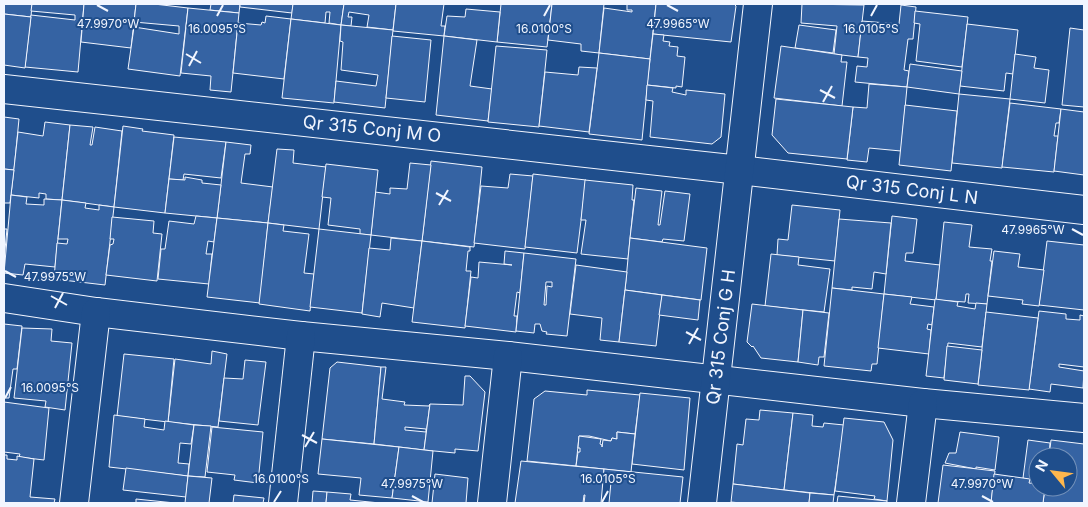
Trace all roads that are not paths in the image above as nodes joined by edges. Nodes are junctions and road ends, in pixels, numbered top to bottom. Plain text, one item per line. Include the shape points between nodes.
1 (758, 4) edge
2 (4, 89) edge
3 (740, 170) junction
4 (1084, 210) edge
5 (4, 298) edge
6 (96, 312) junction
7 (301, 336) junction
8 (508, 356) junction
9 (716, 380) junction
10 (923, 403) junction
11 (1084, 418) edge
12 (74, 503) edge
13 (283, 503) edge
14 (492, 503) edge
15 (702, 503) edge
16 (911, 503) edge

1 - 3 street, Qr 315 Conj G H
2 - 3 street, Qr 315 Conj M O
3 - 4 street, Qr 315 Conj L N
3 - 9 street, Qr 315 Conj G H
5 - 6 street
6 - 7 street
6 - 12 street
7 - 8 street
7 - 13 street
8 - 9 street
8 - 14 street
9 - 10 street
9 - 15 street, Qr 315 Conj G H
10 - 11 street
10 - 16 street

